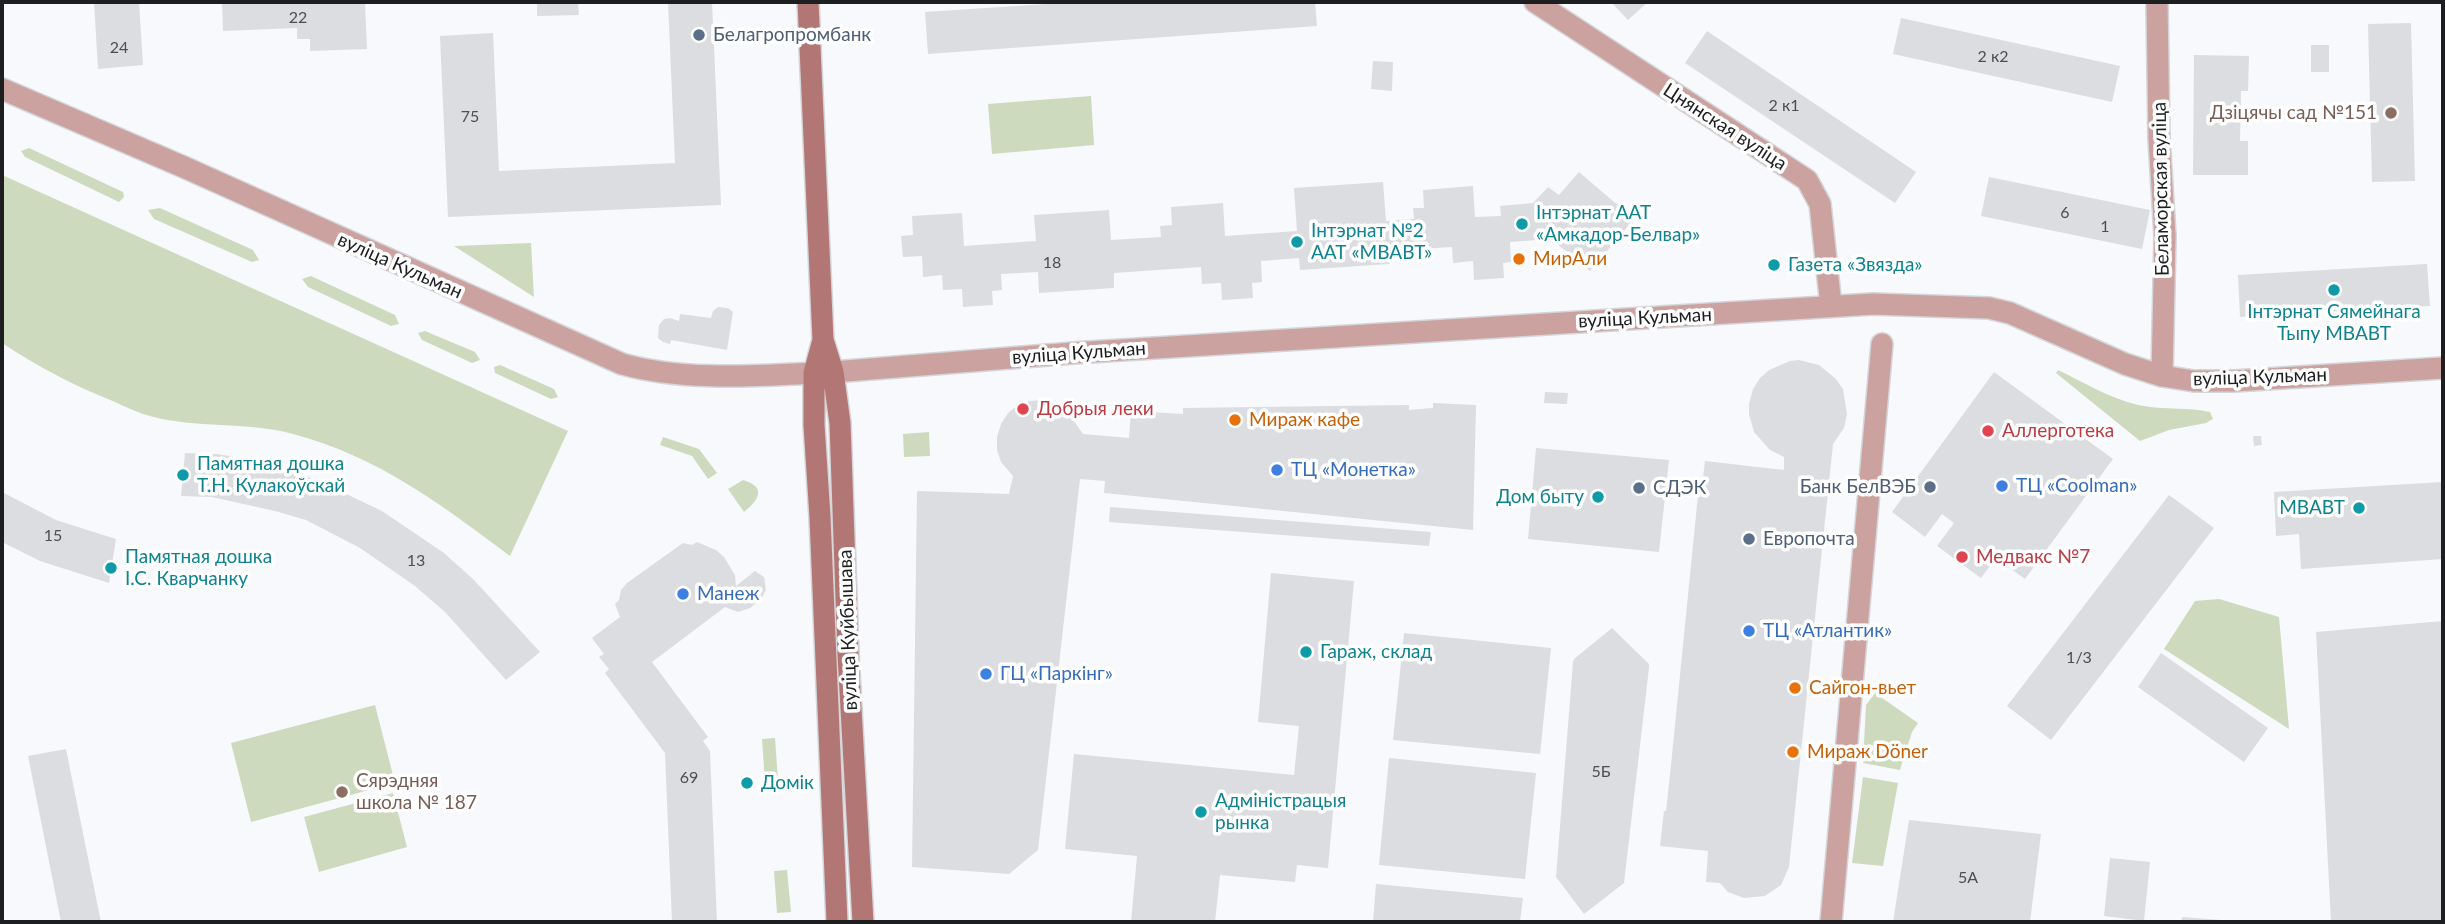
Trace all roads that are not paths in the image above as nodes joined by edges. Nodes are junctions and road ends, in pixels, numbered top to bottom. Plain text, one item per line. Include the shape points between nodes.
1 (808, 2) edge
2 (1535, 2) edge
3 (2157, 2) edge
4 (2, 89) edge
5 (1830, 306) junction
6 (1881, 344) dead end
7 (2443, 368) edge
8 (824, 372) junction
9 (2162, 376) junction
10 (837, 922) edge
11 (863, 922) edge
12 (1831, 922) edge

1 - 8 main road, вуліца Куйбышава
2 - 5 street, Цнянская вуліца via 1807,180 1820,204
3 - 9 street, Беламорская вуліца via 2165,236
4 - 8 street, вуліца Кульман via 622,364 704,374
5 - 8 street, вуліца Кульман
5 - 9 street, вуліца Кульман via 1989,308
6 - 12 street
7 - 9 street, вуліца Кульман via 2234,381
8 - 10 main road, вуліца Куйбышава via 814,425
8 - 11 main road, вуліца Куйбышава via 840,423

